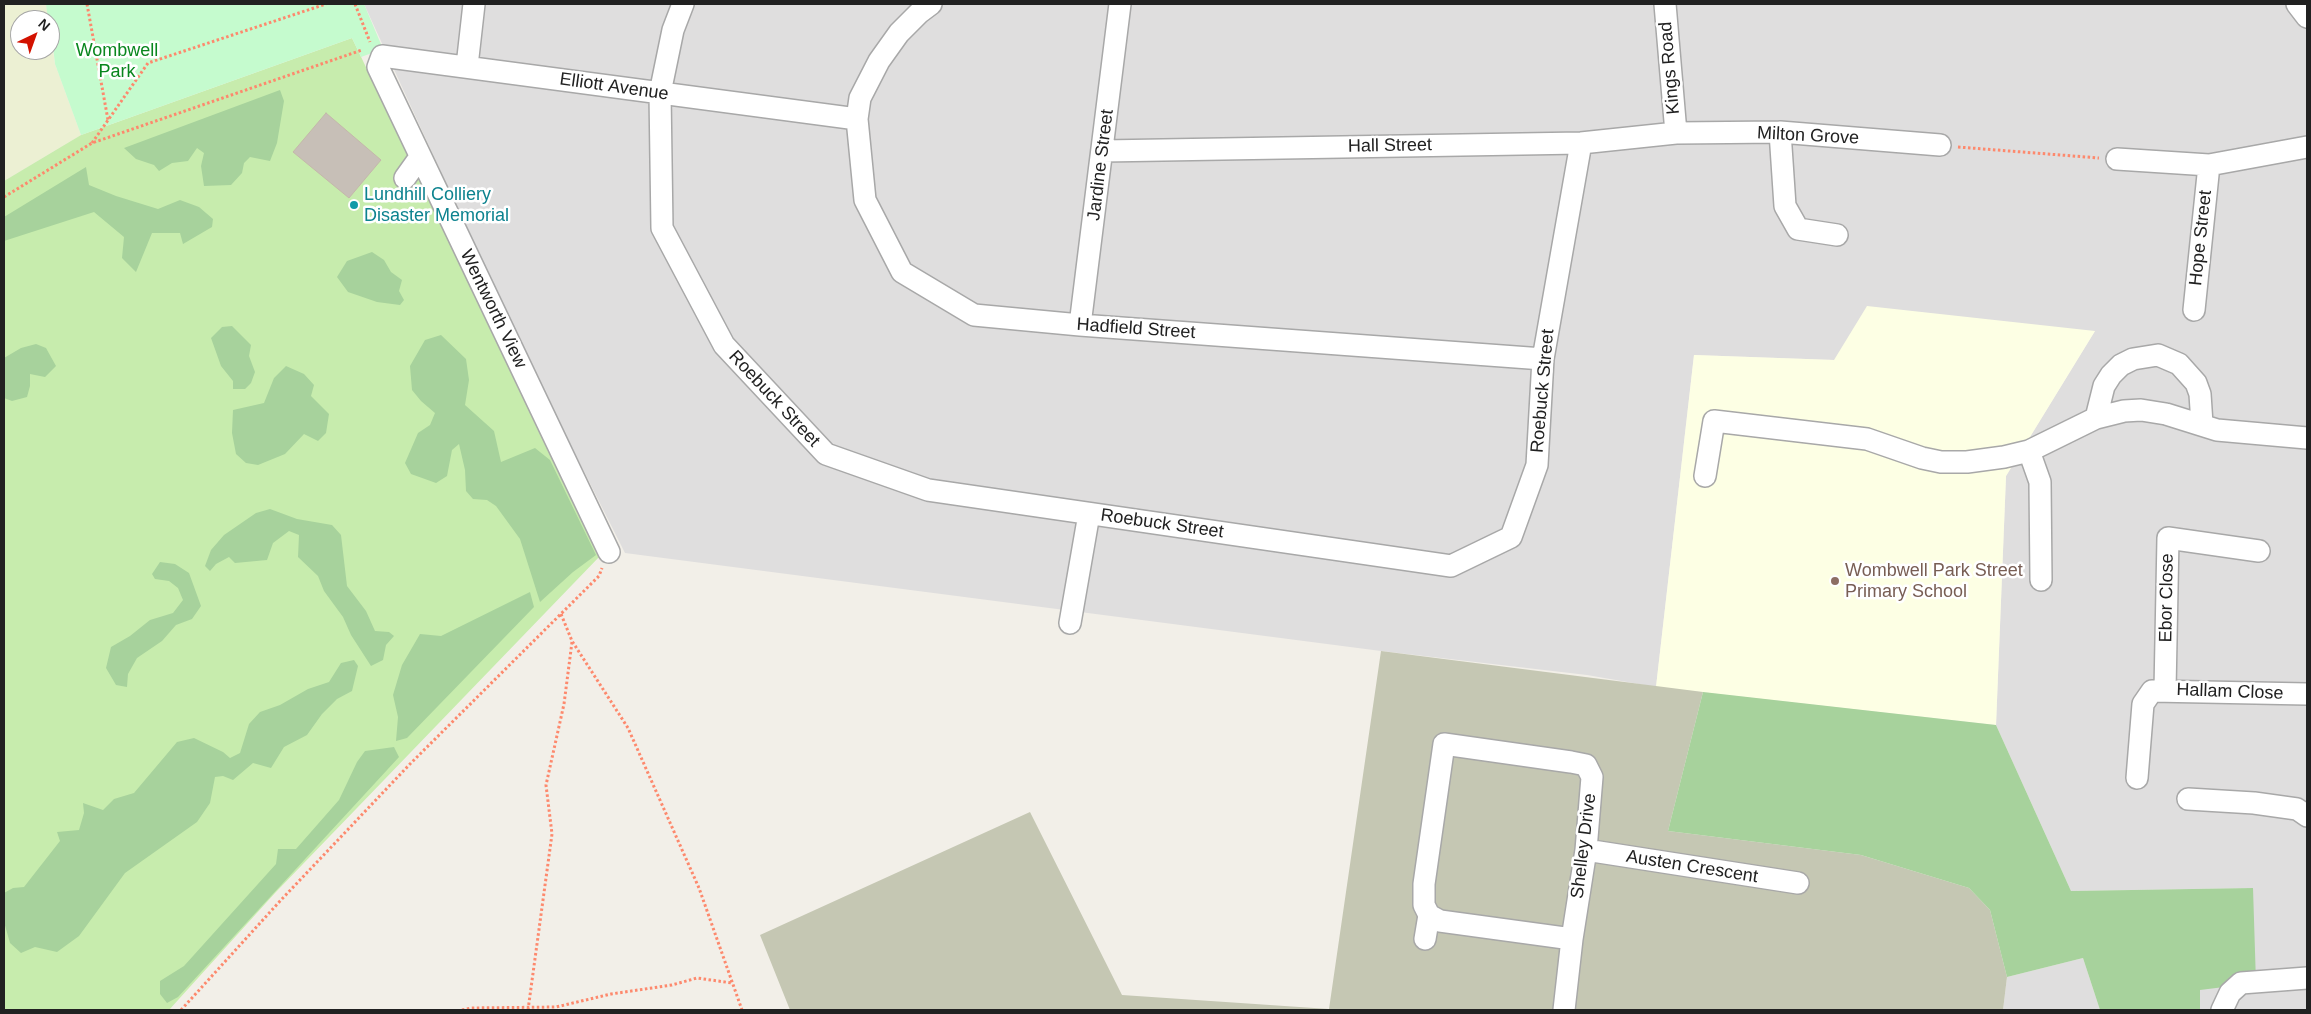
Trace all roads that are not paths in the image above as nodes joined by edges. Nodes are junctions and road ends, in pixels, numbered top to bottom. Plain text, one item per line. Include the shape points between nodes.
1 (474, 4) edge
2 (683, 4) edge
3 (932, 4) edge
4 (1120, 4) edge
5 (1665, 4) edge
6 (2296, 4) edge
7 (2307, 18) edge
8 (375, 57) joint
9 (467, 66) junction
10 (660, 94) junction
11 (857, 119) junction
12 (1780, 132) junction
13 (1676, 133) junction
14 (1581, 143) junction
15 (1940, 145) road end
16 (2307, 146) edge
17 (1103, 151) junction
18 (420, 157) junction
19 (2117, 159) road end
20 (2209, 165) junction
21 (405, 178) dead end
22 (1837, 235) dead end
23 (2194, 310) dead end
24 (1080, 325) junction
25 (1543, 359) junction
26 (2096, 418) junction
27 (2202, 424) junction
28 (2307, 438) edge
29 (2029, 451) junction
30 (1706, 476) dead end
31 (1089, 514) junction
32 (2259, 551) dead end
33 (609, 552) road end
34 (2041, 580) dead end
35 (1070, 623) dead end
36 (2159, 690) junction
37 (2307, 694) edge
38 (2137, 778) dead end
39 (2188, 799) dead end
40 (2307, 816) edge
41 (1586, 850) junction
42 (1798, 883) dead end
43 (1429, 915) junction
44 (1425, 939) dead end
45 (1572, 939) junction
46 (2307, 978) edge
47 (1564, 1010) edge
48 (2222, 1010) edge

1 - 9 street
2 - 10 street, Roebuck Street via 673,30
3 - 11 street, Hadfield Street via 899,33 879,61 860,98
4 - 17 street, Jardine Street
5 - 13 street, Kings Road
6 - 7 street
8 - 9 street, Elliott Avenue
8 - 18 street, Wentworth View
9 - 10 street, Elliott Avenue
10 - 11 street, Elliott Avenue
10 - 31 street, Roebuck Street via 662,228 724,346 826,454 928,490
11 - 24 street, Hadfield Street via 865,200 902,272 974,315
12 - 13 street, Milton Grove
12 - 15 street, Milton Grove
12 - 22 street via 1785,206 1798,229
13 - 14 street, Hall Street
14 - 17 street, Hall Street
14 - 25 street, Roebuck Street
16 - 20 street
17 - 24 street, Jardine Street
18 - 21 street
18 - 33 street, Wentworth View
19 - 20 street
20 - 23 street, Hope Street
24 - 25 street, Hadfield Street
25 - 31 street, Roebuck Street via 1537,465 1511,536 1451,566
26 - 27 street via 2141,410
26 - 27 street via 2104,386 2111,374 2133,359 2158,355 2179,364 2196,383
26 - 29 street
27 - 28 street via 2218,430
29 - 30 street via 1994,458 1941,462 1867,439 1714,421
29 - 34 street via 2040,482
31 - 35 street
32 - 36 street, Ebor Close via 2168,538
36 - 37 street, Hallam Close
36 - 38 street via 2143,704
39 - 40 street via 2297,809
41 - 42 street, Austen Crescent
41 - 43 street, Shelley Drive via 1592,778 1586,766 1444,744 1424,884 1424,905
41 - 45 street, Shelley Drive
43 - 44 street
43 - 45 street via 1440,921
45 - 47 street, Shelley Drive
46 - 48 street via 2241,983 2230,993

